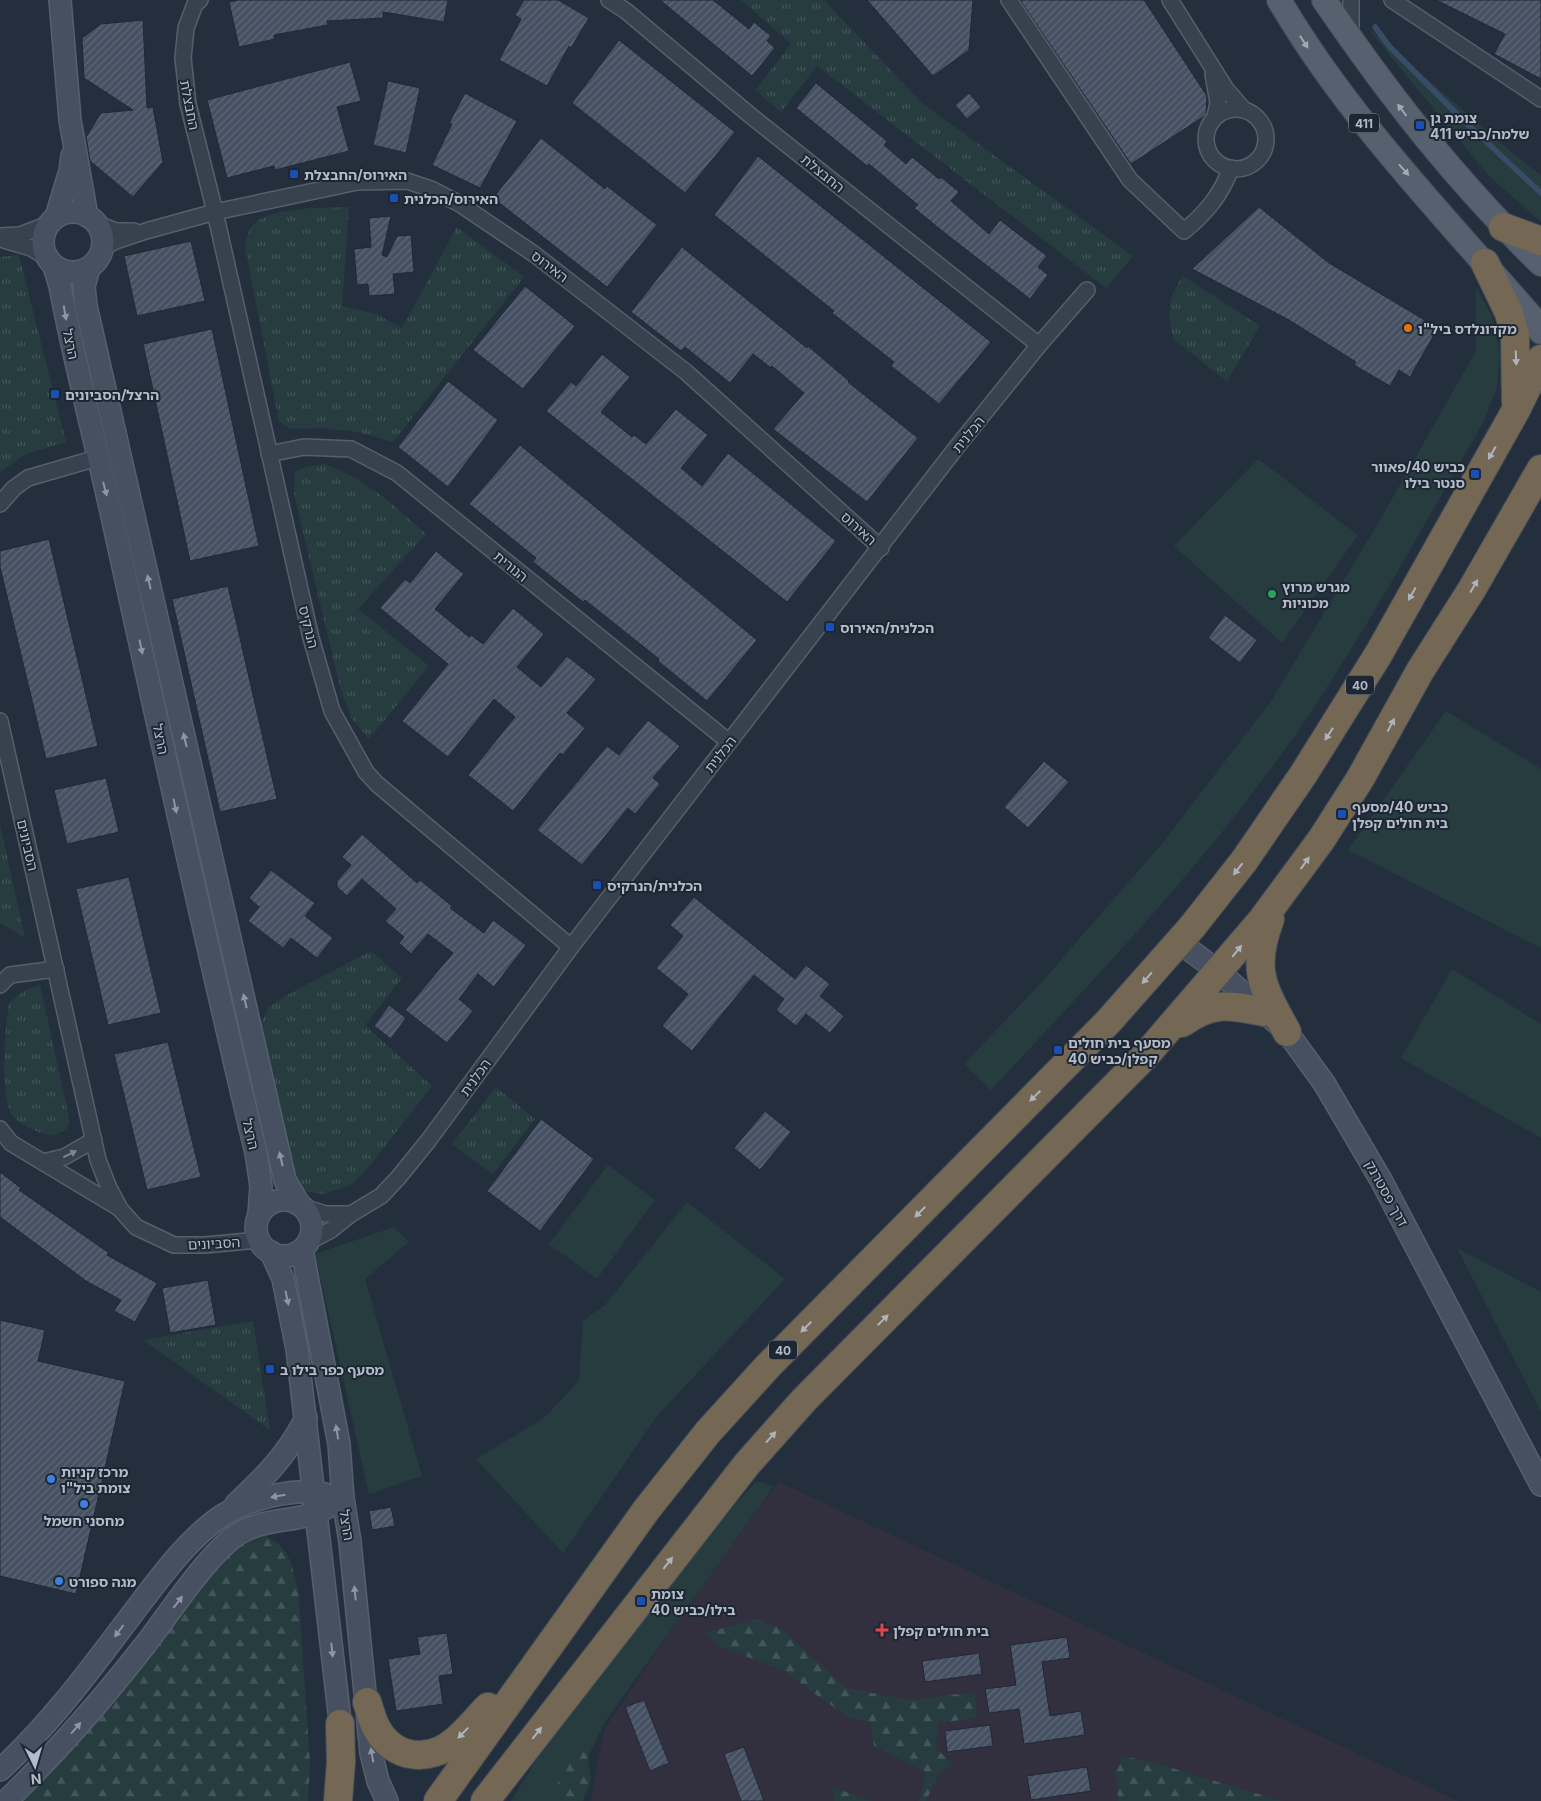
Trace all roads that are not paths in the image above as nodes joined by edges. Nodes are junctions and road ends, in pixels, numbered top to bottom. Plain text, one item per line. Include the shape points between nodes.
1 (60, 0) edge
2 (200, 0) edge
3 (609, 0) edge
4 (1009, 0) edge
5 (1170, 0) edge
6 (1279, 0) edge
7 (1324, 0) edge
8 (1351, 0) edge
9 (1392, 0) edge
10 (1351, 40) junction
11 (1208, 58) junction
12 (1541, 99) edge
13 (1244, 110) junction
14 (1215, 117) junction
15 (73, 144) junction
16 (1231, 168) junction
17 (215, 212) junction
18 (91, 220) junction
19 (53, 221) junction
20 (1503, 227) junction
21 (146, 231) junction
22 (0, 237) edge
23 (1541, 242) edge
24 (102, 248) junction
25 (50, 261) junction
26 (1485, 263) junction
27 (1541, 264) edge
28 (89, 268) junction
29 (1087, 290) dead end
30 (1541, 332) edge
31 (1039, 345) junction
32 (1541, 359) edge
33 (1516, 410) junction
34 (269, 454) junction
35 (96, 458) junction
36 (1541, 469) edge
37 (1532, 489) edge
38 (0, 504) edge
39 (881, 548) junction
40 (0, 721) edge
41 (730, 742) junction
42 (1276, 902) junction
43 (1179, 942) junction
44 (571, 947) junction
45 (56, 969) junction
46 (1219, 972) junction
47 (0, 985) edge
48 (1264, 1012) junction
49 (1287, 1032) junction
50 (1158, 1041) junction
51 (0, 1129) edge
52 (94, 1140) junction
53 (43, 1162) junction
54 (301, 1206) junction
55 (120, 1209) junction
56 (260, 1214) junction
57 (351, 1214) junction
58 (265, 1246) junction
59 (305, 1246) junction
60 (306, 1418) junction
61 (1541, 1485) edge
62 (312, 1491) junction
63 (342, 1498) junction
64 (316, 1514) junction
65 (223, 1516) junction
66 (249, 1528) junction
67 (320, 1545) junction
68 (557, 1635) junction
69 (367, 1702) junction
70 (340, 1724) junction
71 (0, 1770) edge
72 (507, 1772) junction
73 (6, 1801) edge
74 (338, 1801) edge
75 (352, 1801) edge
76 (387, 1801) edge
77 (438, 1801) edge
78 (485, 1801) edge
79 (495, 1801) edge

1 - 15 street
2 - 17 street, החבצלת via 195,4 186,28 183,58 188,104
3 - 31 street, החבצלת
4 - 16 street via 1130,180 1184,231 1213,203
5 - 11 street
6 -> 26 main road, 411 via 1350,106
7 - 10 main road
8 - 10 street
9 - 12 street
20 -> 10 main road via 1424,138
11 - 13 street via 1226,89
11 - 14 street via 1218,103
13 - 14 street via 1224,112
13 - 16 street via 1260,122 1266,141 1250,165
14 - 16 street via 1206,143 1215,160
15 - 18 street
15 - 19 street via 70,171
17 - 21 street, האירוס
17 - 34 street, הנרקיס
17 - 39 street, האירוס via 357,182 407,181 431,189 460,204 534,254 686,372
18 - 19 street via 72,212
18 - 21 street, האירוס via 116,231
18 - 24 street via 100,230
19 - 22 street via 20,235
19 - 25 street via 42,240
20 - 23 highway
20 - 27 main road
21 - 24 street, האירוס
22 - 25 street via 31,248
24 - 28 street via 100,256
25 - 28 street via 71,272
25 -> 35 street, הרצל via 60,286
26 - 30 main road, 411
26 -> 33 highway via 1509,313 1515,335
54 -> 28 street, הרצל via 285,1180 86,306 84,286
29 - 31 street, הכלנית
31 - 39 street, הכלנית
32 - 33 highway, 40
33 -> 43 highway, 40 via 1345,711 1244,861
34 - 41 street, הנורית via 304,447 352,448 397,473
34 - 44 street, הנרקיס via 311,638 332,711 362,765 377,784 410,814
35 - 38 street via 28,478
35 -> 56 street, הרצל via 113,519 256,1152
36 - 37 highway
42 -> 37 highway via 1360,779 1420,671
39 - 41 street, הכלנית
40 - 45 street, הסביונים
41 - 44 street, הכלנית
46 -> 42 highway
42 - 49 highway via 1259,955 1267,995
43 - 46 street, דרך פסטרנק
43 -> 68 highway, 40 via 1073,1059 737,1399 647,1509
44 - 57 street, הכלנית via 398,1178 381,1196
45 - 47 street via 10,976
45 - 52 street, הסביונים
46 - 48 street, דרך פסטרנק
46 - 50 highway
48 - 49 street, דרך פסטרנק
48 - 50 highway via 1230,1005 1214,1006 1197,1012
49 - 61 street, דרך פסטרנק via 1324,1083 1381,1180
72 -> 50 highway via 709,1510 774,1433
51 - 53 street, הסביונים via 11,1143
53 -> 52 street via 64,1157
52 - 55 street, הסביונים via 109,1188
53 - 55 street, הסביונים
54 - 56 street via 282,1200 265,1207
54 - 57 street via 326,1214
54 - 59 street via 312,1224
55 - 58 street, הסביונים via 136,1227 174,1245
56 - 58 street via 256,1229
57 - 59 street, הכלנית
58 - 59 street via 286,1256
58 -> 60 street, הרצל via 283,1279 292,1317
63 -> 59 street, הרצל via 335,1419
60 - 62 street, הרצל
60 - 65 street via 292,1444 272,1470
62 - 63 street
62 - 64 street, הרצל
62 -> 65 street via 258,1500
63 - 64 street
69 -> 63 street, הרצל via 350,1542
64 - 66 street
64 - 67 street, הרצל
65 -> 71 street via 206,1529 156,1582 43,1727
66 - 67 street via 301,1532
73 -> 66 street via 98,1702 202,1571 234,1537
67 -> 70 street, הרצל
68 -> 69 highway via 456,1741 438,1752 424,1756 395,1750 376,1727
68 - 77 highway, 40
76 -> 69 street, הרצל via 371,1753
70 - 74 highway
70 - 75 street, הרצל
72 - 78 highway
72 - 79 highway

